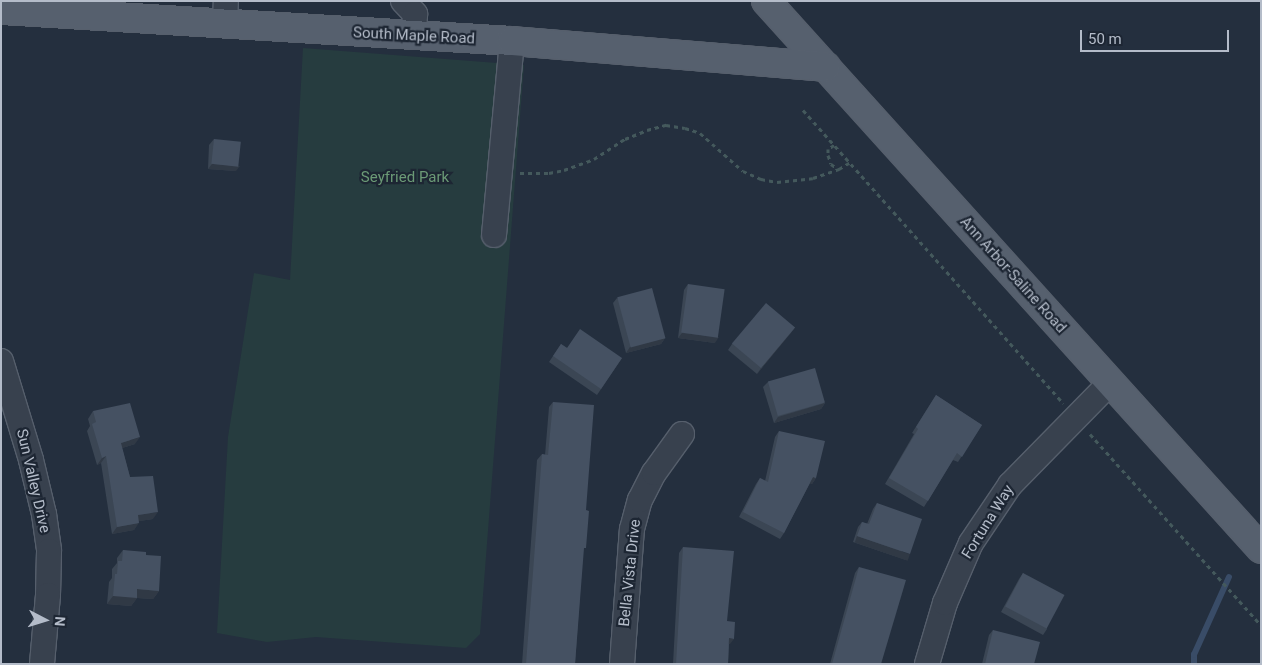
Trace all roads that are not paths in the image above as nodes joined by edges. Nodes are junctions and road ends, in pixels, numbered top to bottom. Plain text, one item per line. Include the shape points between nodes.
1 (403, 1) edge
2 (766, 1) edge
3 (1, 10) edge
4 (225, 13) edge
5 (414, 36) junction
6 (512, 41) junction
7 (826, 67) junction
8 (494, 234) dead end
9 (1, 361) edge
10 (1110, 383) junction
11 (8, 410) edge
12 (682, 434) dead end
13 (1261, 549) edge
14 (42, 664) edge
15 (622, 664) edge
16 (927, 664) edge

1 - 5 street via 415,14
2 - 7 main road, Ann Arbor-Saline Road
3 - 4 main road, South Maple Road
4 - 5 main road, South Maple Road
5 - 6 main road, South Maple Road
6 - 7 main road, South Maple Road
6 - 8 street
7 - 10 main road, Ann Arbor-Saline Road
9 - 11 street, Sun Valley Drive
10 - 13 main road, Ann Arbor-Saline Road
10 - 16 street, Fortuna Way via 1010,485 972,543 945,603
11 - 14 street, Sun Valley Drive via 44,514 49,550
12 - 15 street, Bella Vista Drive via 640,500 632,528

